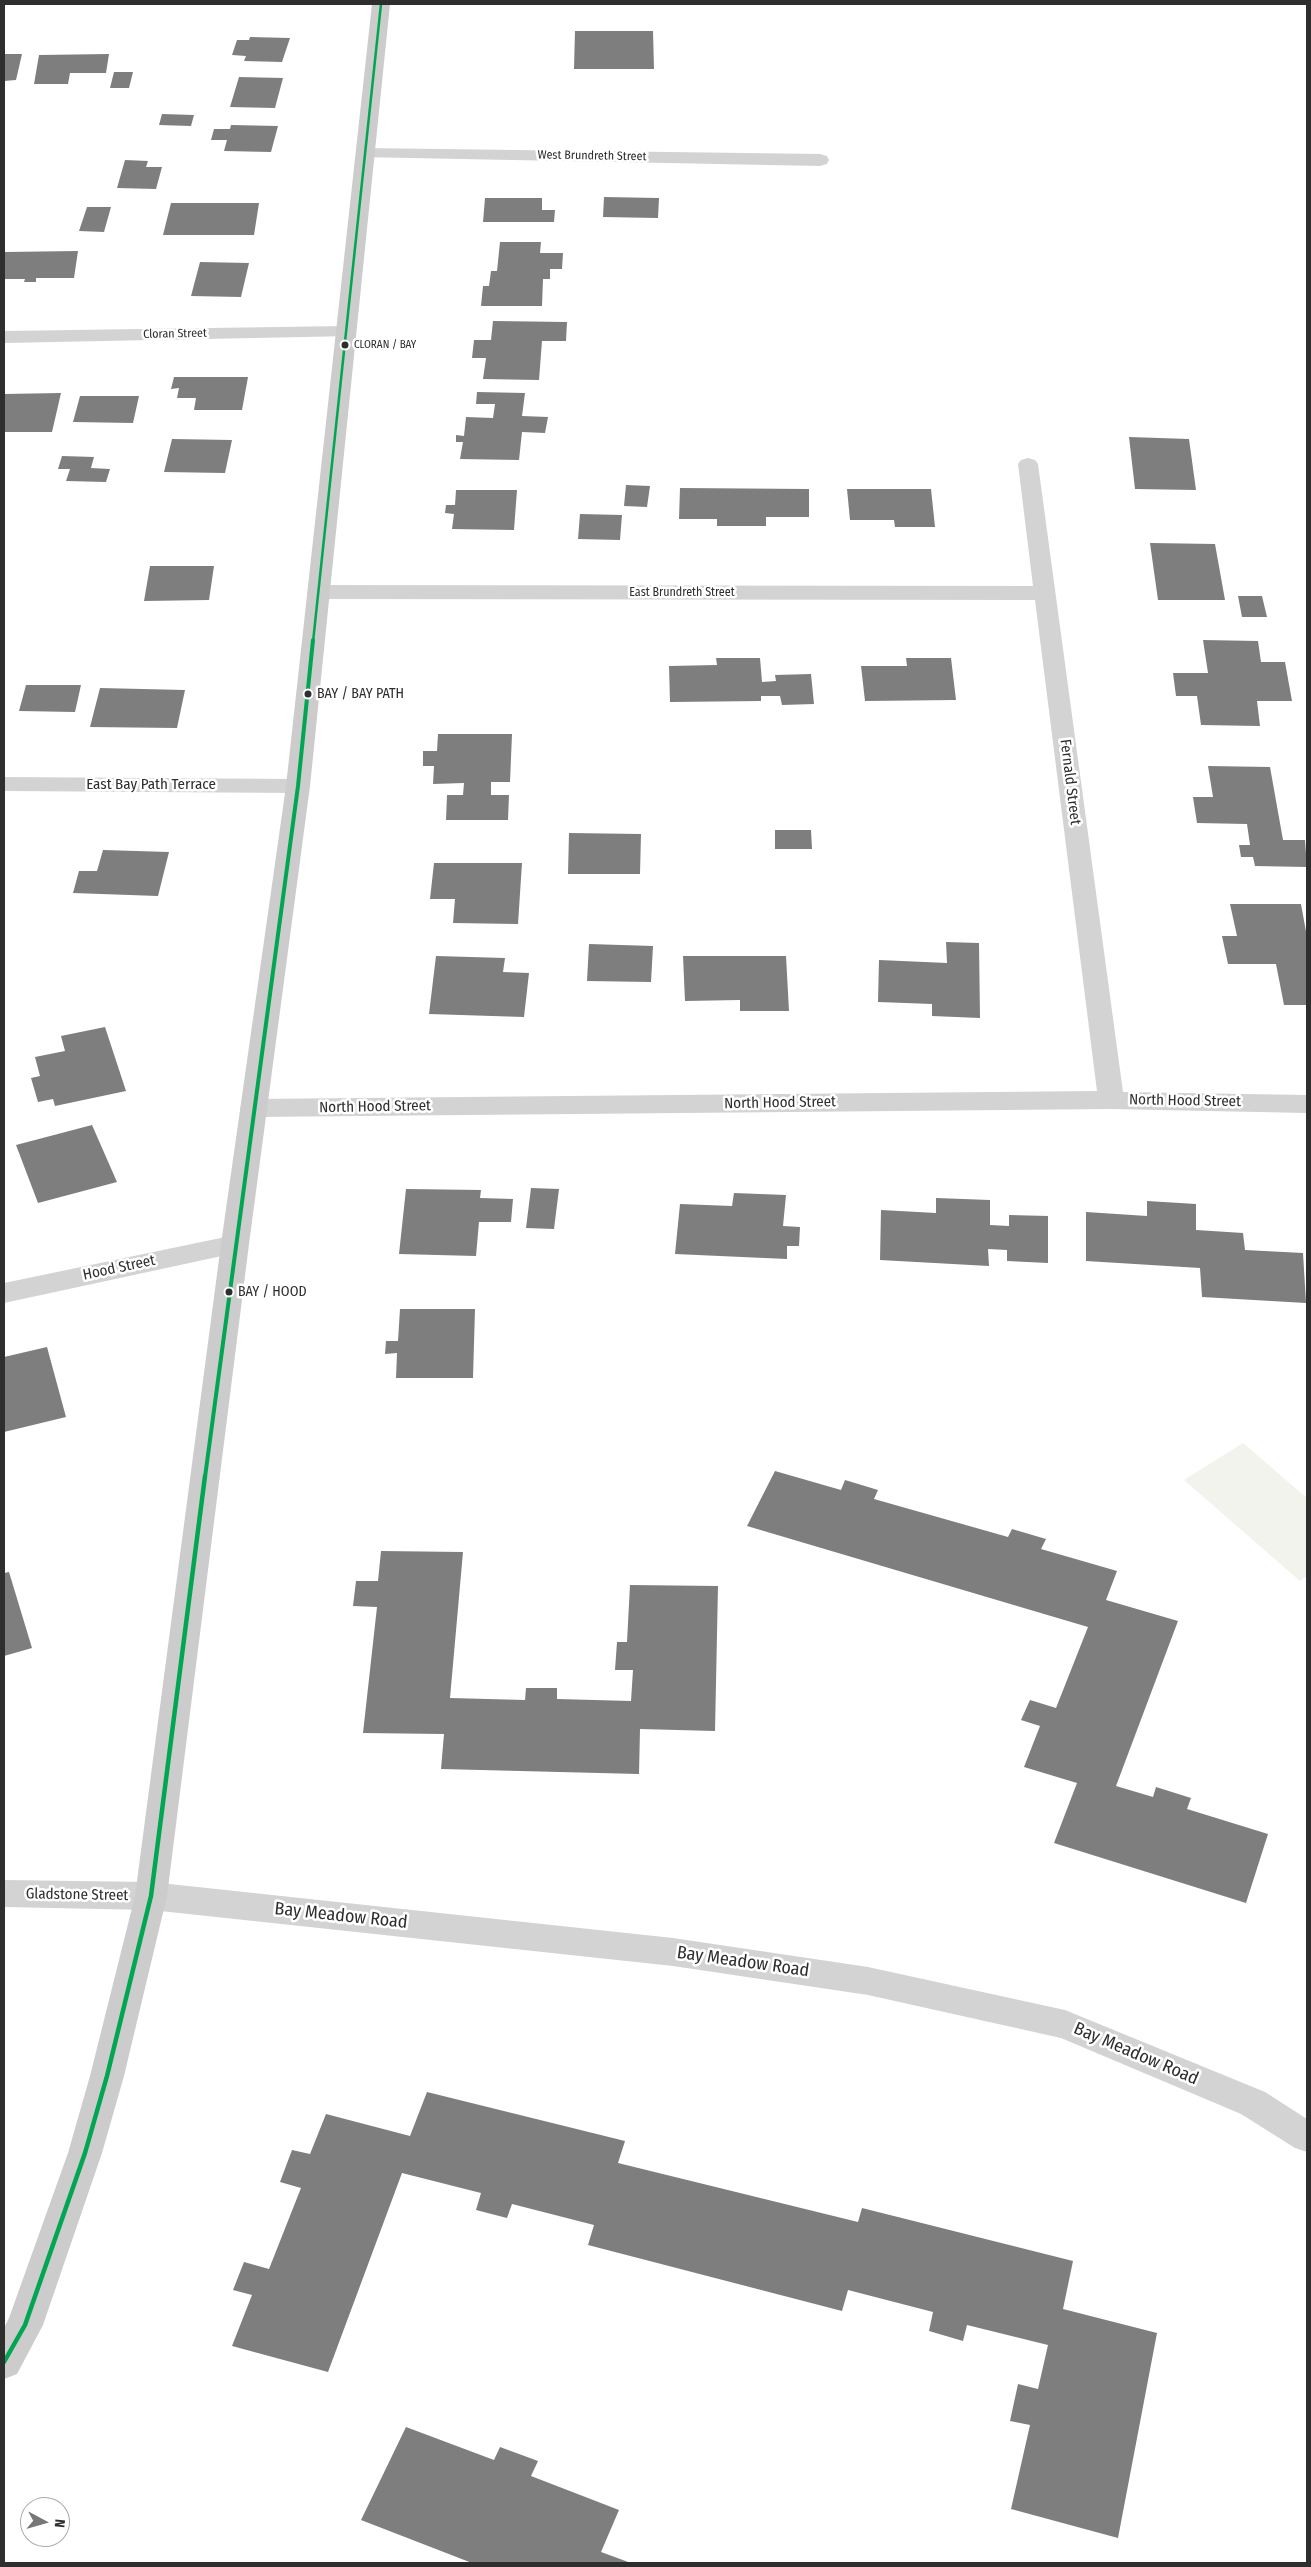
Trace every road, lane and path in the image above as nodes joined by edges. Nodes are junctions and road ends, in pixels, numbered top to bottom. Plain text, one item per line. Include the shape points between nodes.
1 (381, 4) edge
2 (365, 153) junction
3 (820, 160) dead end
4 (346, 332) junction
5 (4, 337) edge
6 (1028, 464) dead end
7 (318, 592) junction
8 (1045, 593) junction
9 (4, 784) edge
10 (298, 786) junction
11 (1111, 1100) junction
12 (1307, 1104) edge
13 (253, 1108) junction
14 (235, 1244) junction
15 (4, 1293) edge
16 (4, 1893) edge
17 (151, 1896) junction
18 (1307, 2137) edge
19 (4, 2362) edge

1 - 2 main road
2 - 3 street, West Brundreth Street
2 - 4 main road
4 - 5 street, Cloran Street
4 - 7 main road
6 - 8 street, Fernald Street
7 - 8 street, East Brundreth Street
7 - 10 main road
8 - 11 street, Fernald Street
9 - 10 street, East Bay Path Terrace
10 - 13 main road
11 - 12 street, North Hood Street
11 - 13 street, North Hood Street
13 - 14 main road
14 - 15 street, Hood Street
14 - 17 main road
16 - 17 street, Gladstone Street
17 - 18 street, Bay Meadow Road via 673,1952 868,1981 1065,2024 1253,2103
17 - 19 main road via 85,2153 25,2326

